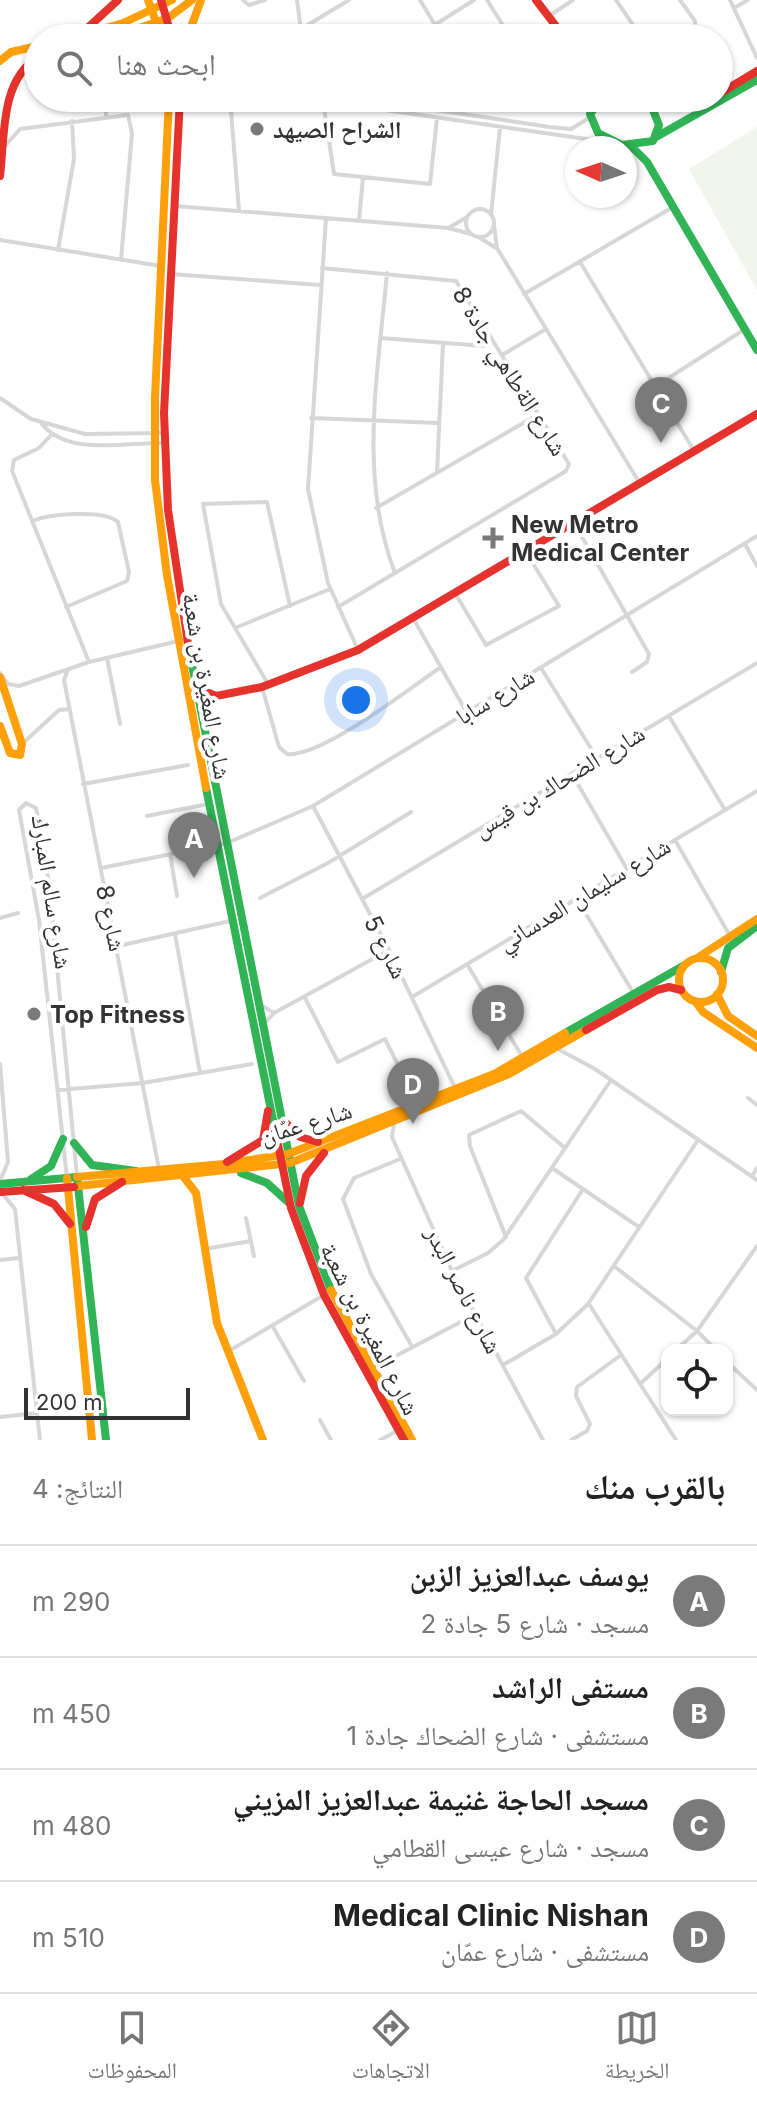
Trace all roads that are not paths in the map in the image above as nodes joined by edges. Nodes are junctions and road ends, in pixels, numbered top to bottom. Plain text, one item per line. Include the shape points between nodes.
1 (118, 0) edge
2 (148, 0) edge
3 (192, 0) edge
4 (201, 0) edge
5 (243, 0) edge
6 (265, 0) edge
7 (297, 0) edge
8 (349, 0) edge
9 (420, 0) edge
10 (474, 0) edge
11 (487, 0) edge
12 (536, 0) edge
13 (573, 0) edge
14 (616, 0) edge
15 (680, 0) edge
16 (730, 0) edge
17 (748, 0) edge
18 (166, 2) edge
19 (734, 8) junction
20 (153, 11) junction
21 (549, 16) junction
22 (168, 18) junction
23 (158, 23) junction
24 (93, 24) edge
25 (114, 24) edge
26 (155, 24) edge
27 (169, 24) edge
28 (192, 24) edge
29 (300, 24) edge
30 (309, 24) edge
31 (434, 24) edge
32 (437, 24) edge
33 (502, 24) edge
34 (555, 24) edge
35 (632, 24) edge
36 (695, 24) edge
37 (24, 49) edge
38 (0, 51) edge
39 (11, 52) junction
40 (757, 58) edge
41 (0, 61) edge
42 (24, 62) edge
43 (13, 66) dead end
44 (757, 71) edge
45 (757, 80) edge
46 (733, 86) edge
47 (1, 88) edge
48 (733, 94) edge
49 (106, 112) edge
50 (168, 112) edge
51 (179, 112) edge
52 (231, 112) edge
53 (325, 112) edge
54 (397, 112) edge
55 (447, 112) edge
56 (654, 112) edge
57 (701, 112) edge
58 (593, 113) joint
59 (461, 114) joint
60 (106, 116) junction
61 (437, 118) junction
62 (72, 121) junction
63 (500, 127) junction
64 (565, 136) edge
65 (601, 136) edge
66 (1, 138) edge
67 (654, 139) junction
68 (637, 142) edge
69 (3, 149) junction
70 (637, 152) edge
71 (647, 162) junction
72 (0, 176) edge
73 (363, 177) junction
74 (491, 197) junction
75 (175, 206) junction
76 (673, 207) junction
77 (479, 209) junction
78 (239, 211) junction
79 (491, 215) junction
80 (467, 217) junction
81 (326, 218) junction
82 (359, 221) junction
83 (494, 225) junction
84 (448, 228) junction
85 (471, 234) junction
86 (477, 237) junction
87 (0, 240) edge
88 (497, 248) junction
89 (58, 250) junction
90 (121, 260) junction
91 (580, 262) junction
92 (161, 266) junction
93 (322, 268) junction
94 (387, 273) junction
95 (171, 274) junction
96 (321, 285) junction
97 (524, 294) junction
98 (546, 329) junction
99 (745, 329) junction
100 (381, 338) junction
101 (494, 342) junction
102 (443, 343) junction
103 (757, 350) edge
104 (502, 355) junction
105 (655, 386) junction
106 (0, 398) edge
107 (539, 414) junction
108 (757, 414) edge
109 (311, 418) junction
110 (374, 420) junction
111 (41, 423) junction
112 (438, 423) junction
113 (52, 434) junction
114 (160, 438) junction
115 (693, 449) junction
116 (437, 473) junction
117 (639, 482) junction
118 (376, 508) junction
119 (572, 521) junction
120 (31, 522) junction
121 (757, 536) edge
122 (745, 544) junction
123 (525, 550) junction
124 (757, 566) edge
125 (395, 573) junction
126 (330, 589) junction
127 (455, 592) junction
128 (290, 606) junction
129 (66, 607) junction
130 (338, 607) junction
131 (626, 616) junction
132 (413, 618) junction
133 (235, 628) junction
134 (183, 640) junction
135 (358, 650) junction
136 (107, 658) junction
137 (89, 662) junction
138 (757, 663) edge
139 (441, 667) junction
140 (541, 668) junction
141 (68, 669) junction
142 (632, 672) dead end
143 (0, 675) edge
144 (265, 686) junction
145 (197, 688) junction
146 (216, 696) junction
147 (69, 709) junction
148 (467, 713) junction
149 (202, 714) junction
150 (669, 715) junction
151 (120, 724) dead end
152 (0, 726) edge
153 (22, 744) junction
154 (597, 758) junction
155 (188, 765) dead end
156 (572, 774) junction
157 (83, 784) junction
158 (757, 791) edge
159 (208, 804) junction
160 (313, 806) junction
161 (725, 810) junction
162 (411, 812) dead end
163 (147, 816) dead end
164 (675, 840) junction
165 (227, 843) junction
166 (216, 846) junction
167 (170, 854) junction
168 (339, 856) junction
169 (101, 868) junction
170 (627, 869) junction
171 (177, 896) dead end
172 (260, 898) dead end
173 (362, 899) junction
174 (577, 899) junction
175 (18, 913) dead end
176 (0, 918) edge
177 (757, 919) edge
178 (233, 920) junction
179 (757, 926) edge
180 (175, 934) junction
181 (730, 936) junction
182 (117, 947) junction
183 (389, 950) junction
184 (698, 958) junction
185 (467, 964) junction
186 (683, 966) junction
187 (721, 972) junction
188 (681, 990) junction
189 (634, 994) junction
190 (717, 994) junction
191 (412, 997) junction
192 (305, 998) junction
193 (695, 1001) junction
194 (259, 1004) junction
195 (274, 1013) junction
196 (264, 1026) junction
197 (757, 1036) edge
198 (571, 1039) junction
199 (556, 1048) junction
200 (757, 1048) edge
201 (573, 1056) junction
202 (523, 1059) junction
203 (0, 1064) edge
204 (252, 1064) dead end
205 (200, 1073) junction
206 (611, 1080) junction
207 (143, 1083) junction
208 (68, 1089) junction
209 (58, 1090) junction
210 (456, 1090) junction
211 (268, 1092) junction
212 (748, 1098) dead end
213 (418, 1105) junction
214 (757, 1105) edge
215 (2, 1107) edge
216 (282, 1118) junction
217 (394, 1123) junction
218 (380, 1128) junction
219 (72, 1131) junction
220 (63, 1136) junction
221 (392, 1137) junction
222 (698, 1140) junction
223 (74, 1143) junction
224 (325, 1145) junction
225 (565, 1148) junction
226 (400, 1159) junction
227 (284, 1160) junction
228 (224, 1164) junction
229 (552, 1168) junction
230 (757, 1168) edge
231 (159, 1169) junction
232 (136, 1171) junction
233 (234, 1171) junction
234 (205, 1174) junction
235 (183, 1176) junction
236 (754, 1178) edge
237 (78, 1181) junction
238 (0, 1182) edge
239 (122, 1182) junction
240 (67, 1183) junction
241 (25, 1186) junction
242 (583, 1189) junction
243 (0, 1192) edge
244 (196, 1193) junction
245 (295, 1207) junction
246 (246, 1218) dead end
247 (639, 1227) junction
248 (72, 1228) junction
249 (84, 1236) junction
250 (506, 1237) junction
251 (251, 1241) junction
252 (757, 1246) edge
253 (204, 1249) junction
254 (254, 1256) dead end
255 (19, 1258) junction
256 (0, 1260) edge
257 (614, 1266) junction
258 (452, 1271) junction
259 (89, 1283) junction
260 (77, 1285) junction
261 (324, 1295) junction
262 (588, 1304) junction
263 (474, 1315) junction
264 (273, 1327) junction
265 (697, 1331) junction
266 (556, 1334) junction
267 (683, 1344) edge
268 (710, 1344) edge
269 (411, 1345) junction
270 (227, 1352) junction
271 (621, 1355) junction
272 (503, 1365) junction
273 (661, 1365) edge
274 (733, 1368) edge
275 (370, 1369) junction
276 (304, 1381) dead end
277 (640, 1384) junction
278 (757, 1390) edge
279 (37, 1413) junction
280 (0, 1417) edge
281 (320, 1420) dead end
282 (399, 1430) junction
283 (40, 1440) edge
284 (95, 1440) edge
285 (106, 1440) edge
286 (262, 1440) edge
287 (331, 1440) edge
288 (380, 1440) edge
289 (404, 1440) edge
290 (412, 1440) edge
291 (543, 1440) edge
292 (571, 1440) edge
293 (676, 1440) edge

1 - 24 main road
2 - 20 main road
3 - 22 main road
4 - 28 main road
5 - 6 street via 249,5
7 - 29 street
8 - 30 street
9 - 31 street
10 - 32 street
11 - 33 street
12 - 21 main road
13 - 21 street
14 - 35 street
15 - 36 street
16 - 19 street
17 - 19 street
18 - 20 main road
18 - 22 main road
19 - 40 street
20 - 23 main road
20 - 25 main road
21 - 34 main road
22 - 23 main road
22 - 27 main road
23 - 26 main road
37 - 39 main road
38 - 39 street
39 - 41 main road
42 - 43 main road
44 - 46 main road
45 - 48 main road
47 - 66 main road
49 - 60 street
50 - 92 main road, شارع المغيرة بن شعبة
51 - 75 main road, شارع المغيرة بن شعبة
52 - 78 street
53 - 73 street via 334,174
54 - 61 street
55 - 59 street
56 - 67 main road via 658,118
57 - 67 main road
58 - 59 street via 571,129
58 - 65 main road via 593,129
60 - 62 street
60 - 90 street via 128,115 132,133
61 - 63 street
61 - 73 street via 430,184
62 - 69 street via 17,130
62 - 89 street via 74,159
63 - 64 street
63 - 74 street
66 - 69 main road
67 - 68 main road
67 - 71 main road
69 - 72 main road
70 - 71 main road
71 - 76 main road
73 - 82 street
74 - 77 street
74 - 79 street
75 - 78 street
75 - 95 main road, شارع المغيرة بن شعبة
76 - 91 street
76 - 99 main road
77 - 79 street
77 - 80 street
78 - 81 street
79 - 83 street
80 - 84 street
80 - 85 street
81 - 82 street
81 - 93 street
82 - 84 street
83 - 86 street via 488,235
83 - 88 street
84 - 85 street
85 - 86 street
86 - 88 street
87 - 89 street
88 - 97 street
89 - 90 street
90 - 92 street
91 - 97 street
91 - 105 street
92 - 114 main road, شارع المغيرة بن شعبة
93 - 94 street, شارع الةطاهي جادة 8
93 - 96 street
94 - 100 street
94 - 101 street, شارع الةطاهي جادة 8 via 456,281
95 - 96 street
95 - 114 main road, شارع المغيرة بن شعبة
96 - 109 street
97 - 98 street
98 - 104 street
98 - 117 street
99 - 103 main road
99 - 105 street
100 - 102 street
100 - 110 street
101 - 102 street
101 - 104 street, شارع الةطاهي جادة 8
102 - 112 street
104 - 107 street, شارع الةطاهي جادة 8
105 - 115 street
106 - 111 street
107 - 116 street
107 - 125 street, شارع الةطاهي جادة 8 via 568,461 566,471
108 - 115 main road
109 - 110 street
109 - 126 street via 309,497
110 - 112 street
110 - 118 street
111 - 113 street
111 - 114 street via 95,435
112 - 116 street
113 - 114 street via 93,444
113 - 120 street via 12,464
114 - 134 main road, شارع المغيرة بن شعبة
115 - 117 main road
116 - 118 street
117 - 119 main road
118 - 125 street
119 - 123 main road
119 - 131 street
120 - 129 street
120 - 129 street via 51,516 105,515 118,522 127,581
121 - 122 street, شارع سابا
122 - 124 street
122 - 131 street, شارع سابا
123 - 127 main road
123 - 127 street via 559,606 486,645
125 - 130 street, شارع الةطاهي جادة 8
126 - 128 street
126 - 130 street
127 - 132 main road
128 - 133 street
128 - 133 street via 267,502 203,504 220,600
129 - 137 street
130 - 135 street
131 - 140 street, شارع سابا
131 - 142 street via 649,656
132 - 135 main road
132 - 139 street
133 - 144 street
134 - 136 street
134 - 145 main road, شارع المغيرة بن شعبة
134 - 159 main road, شارع المغيرة بن شعبة
135 - 144 main road
136 - 137 street
136 - 151 street
137 - 141 street
138 - 150 street, شارع الضحاك بن قيس
139 - 144 street via 332,740 298,755 279,747
139 - 148 street
140 - 148 street, شارع سابا
140 - 154 street
141 - 143 street via 19,686
141 - 147 street, شارع 8 via 64,680
143 - 153 main road
144 - 146 main road
145 - 146 main road
145 - 149 main road, شارع المغيرة بن شعبة
146 - 149 main road
147 - 153 street via 59,710
147 - 157 street, شارع 8
148 - 160 street, شارع سابا
149 - 165 main road, شارع المغيرة بن شعبة
150 - 154 street, شارع الضحاك بن قيس
150 - 161 street
152 - 153 main road via 11,754 20,755
154 - 156 street, شارع الضحاك بن قيس
155 - 157 street
156 - 170 street
156 - 173 street, شارع الضحاك بن قيس
157 - 169 street, شارع 8
158 - 161 street, شارع سليمان العدساني
159 - 163 street
159 - 166 main road, شارع المغيرة بن شعبة
160 - 165 street, شارع سابا
160 - 168 street, شارع 5
161 - 164 street, شارع سليمان العدساني
162 - 168 street
164 - 170 street, شارع سليمان العدساني
164 - 181 street
165 - 166 street
165 - 194 main road, شارع المغيرة بن شعبة
166 - 167 street
166 - 178 main road, شارع المغيرة بن شعبة
167 - 169 street
167 - 171 street
168 - 172 street
168 - 173 street, شارع 5
169 - 182 street, شارع 8
170 - 174 street, شارع سليمان العدساني
173 - 183 street, شارع 5
174 - 185 street, شارع سليمان العدساني
174 - 189 street
175 - 176 street
177 - 181 main road
178 - 180 street
178 - 211 main road, شارع المغيرة بن شعبة
179 - 187 main road via 728,948
180 - 182 street
180 - 205 street
181 - 184 main road
182 - 207 street, شارع 8
183 - 191 street, شارع 5
183 - 192 street
184 - 186 main road
184 - 187 main road via 712,961
185 - 191 street, شارع سليمان العدساني
185 - 202 street
186 - 188 main road
186 - 189 main road, شارع عمّان
187 - 190 main road
188 - 193 main road
188 - 198 main road, شارع عمّان via 657,990
189 - 202 main road, شارع عمّان
190 - 193 main road
190 - 197 main road via 728,1016
191 - 210 street, شارع 5
192 - 195 street
192 - 213 street via 338,1062 385,1039
193 - 200 main road
194 - 195 street
194 - 196 main road, شارع المغيرة بن شعبة
195 - 196 street
196 - 216 main road, شارع المغيرة بن شعبة
198 - 199 main road, شارع عمّان
198 - 201 street
199 - 201 street
199 - 217 main road, شارع عمّان
201 - 206 street
202 - 210 main road, شارع عمّان
203 - 215 street
204 - 205 street
205 - 207 street
206 - 222 street
206 - 225 street
207 - 208 street
207 - 231 street, شارع 8
208 - 209 street
208 - 209 street, شارع سالم المبارك via 48,871 36,808 26,803 19,807 39,920
208 - 219 street, شارع سالم المبارك
209 - 220 street, شارع سالم المبارك
210 - 213 main road, شارع عمّان
211 - 227 main road, شارع المغيرة بن شعبة
211 - 228 main road via 264,1139
212 - 214 street
213 - 224 main road, شارع عمّان
215 - 238 street via 8,1162
216 - 224 main road via 300,1137
216 - 227 main road, شارع المغيرة بن شعبة
217 - 218 main road, شارع عمّان
217 - 221 street, شارع ناصر البدر
218 - 221 street
218 - 224 main road, شارع عمّان
219 - 220 street
219 - 223 street, شارع سالم المبارك
220 - 240 street, شارع سالم المبارك
220 - 241 main road via 51,1166
221 - 226 street, شارع ناصر البدر
222 - 236 street
222 - 247 street
223 - 232 main road via 92,1165
223 - 237 street, شارع سالم المبارك
224 - 227 main road, شارع عمّان
224 - 245 main road
225 - 229 street
225 - 250 street via 521,1111 469,1135
226 - 258 street, شارع ناصر البدر
226 - 269 street via 354,1178 343,1199 371,1274
227 - 228 main road, شارع عمّان
227 - 233 main road, شارع عمّان
227 - 245 main road, شارع المغيرة بن شعبة
228 - 231 main road, شارع عمّان
229 - 242 street
229 - 250 street
230 - 236 street
231 - 232 main road, شارع عمّان
232 - 237 main road, شارع عمّان
233 - 234 main road, شارع عمّان
233 - 245 main road via 267,1183
234 - 235 main road, شارع عمّان
234 - 244 main road
235 - 239 main road, شارع عمّان
235 - 244 main road
237 - 239 main road, شارع عمّان
237 - 240 main road, شارع عمّان
237 - 249 main road
238 - 241 main road, شارع عمّان
239 - 249 main road via 95,1199
240 - 241 main road, شارع عمّان
240 - 248 main road
241 - 243 main road, شارع عمّان
241 - 248 main road via 54,1204
242 - 247 street
242 - 266 street via 526,1278
243 - 255 street via 12,1204
244 - 253 main road
245 - 261 main road, شارع المغيرة بن شعبة
245 - 275 main road, شارع المغيرة بن شعبة
246 - 251 street
247 - 257 street
248 - 260 main road
249 - 259 main road
250 - 258 street
251 - 253 street
251 - 254 street
252 - 265 street
253 - 270 main road
255 - 256 street
255 - 279 street
257 - 262 street
257 - 265 street
258 - 263 street, شارع ناصر البدر
259 - 260 main road
259 - 285 main road
260 - 284 main road
261 - 264 street
261 - 275 main road, شارع المغيرة بن شعبة
262 - 266 street
262 - 271 street
263 - 269 street
263 - 272 street, شارع ناصر البدر
264 - 270 street
264 - 276 street
265 - 267 street
265 - 268 street
266 - 272 street
269 - 275 street
270 - 286 main road
271 - 277 street
271 - 292 street via 577,1387 590,1424
272 - 291 street, شارع ناصر البدر
273 - 277 street
274 - 278 street
275 - 282 main road, شارع المغيرة بن شعبة
275 - 290 main road, شارع المغيرة بن شعبة
277 - 293 street
279 - 280 street
279 - 283 street
281 - 287 street
282 - 288 street
282 - 289 main road, شارع المغيرة بن شعبة

